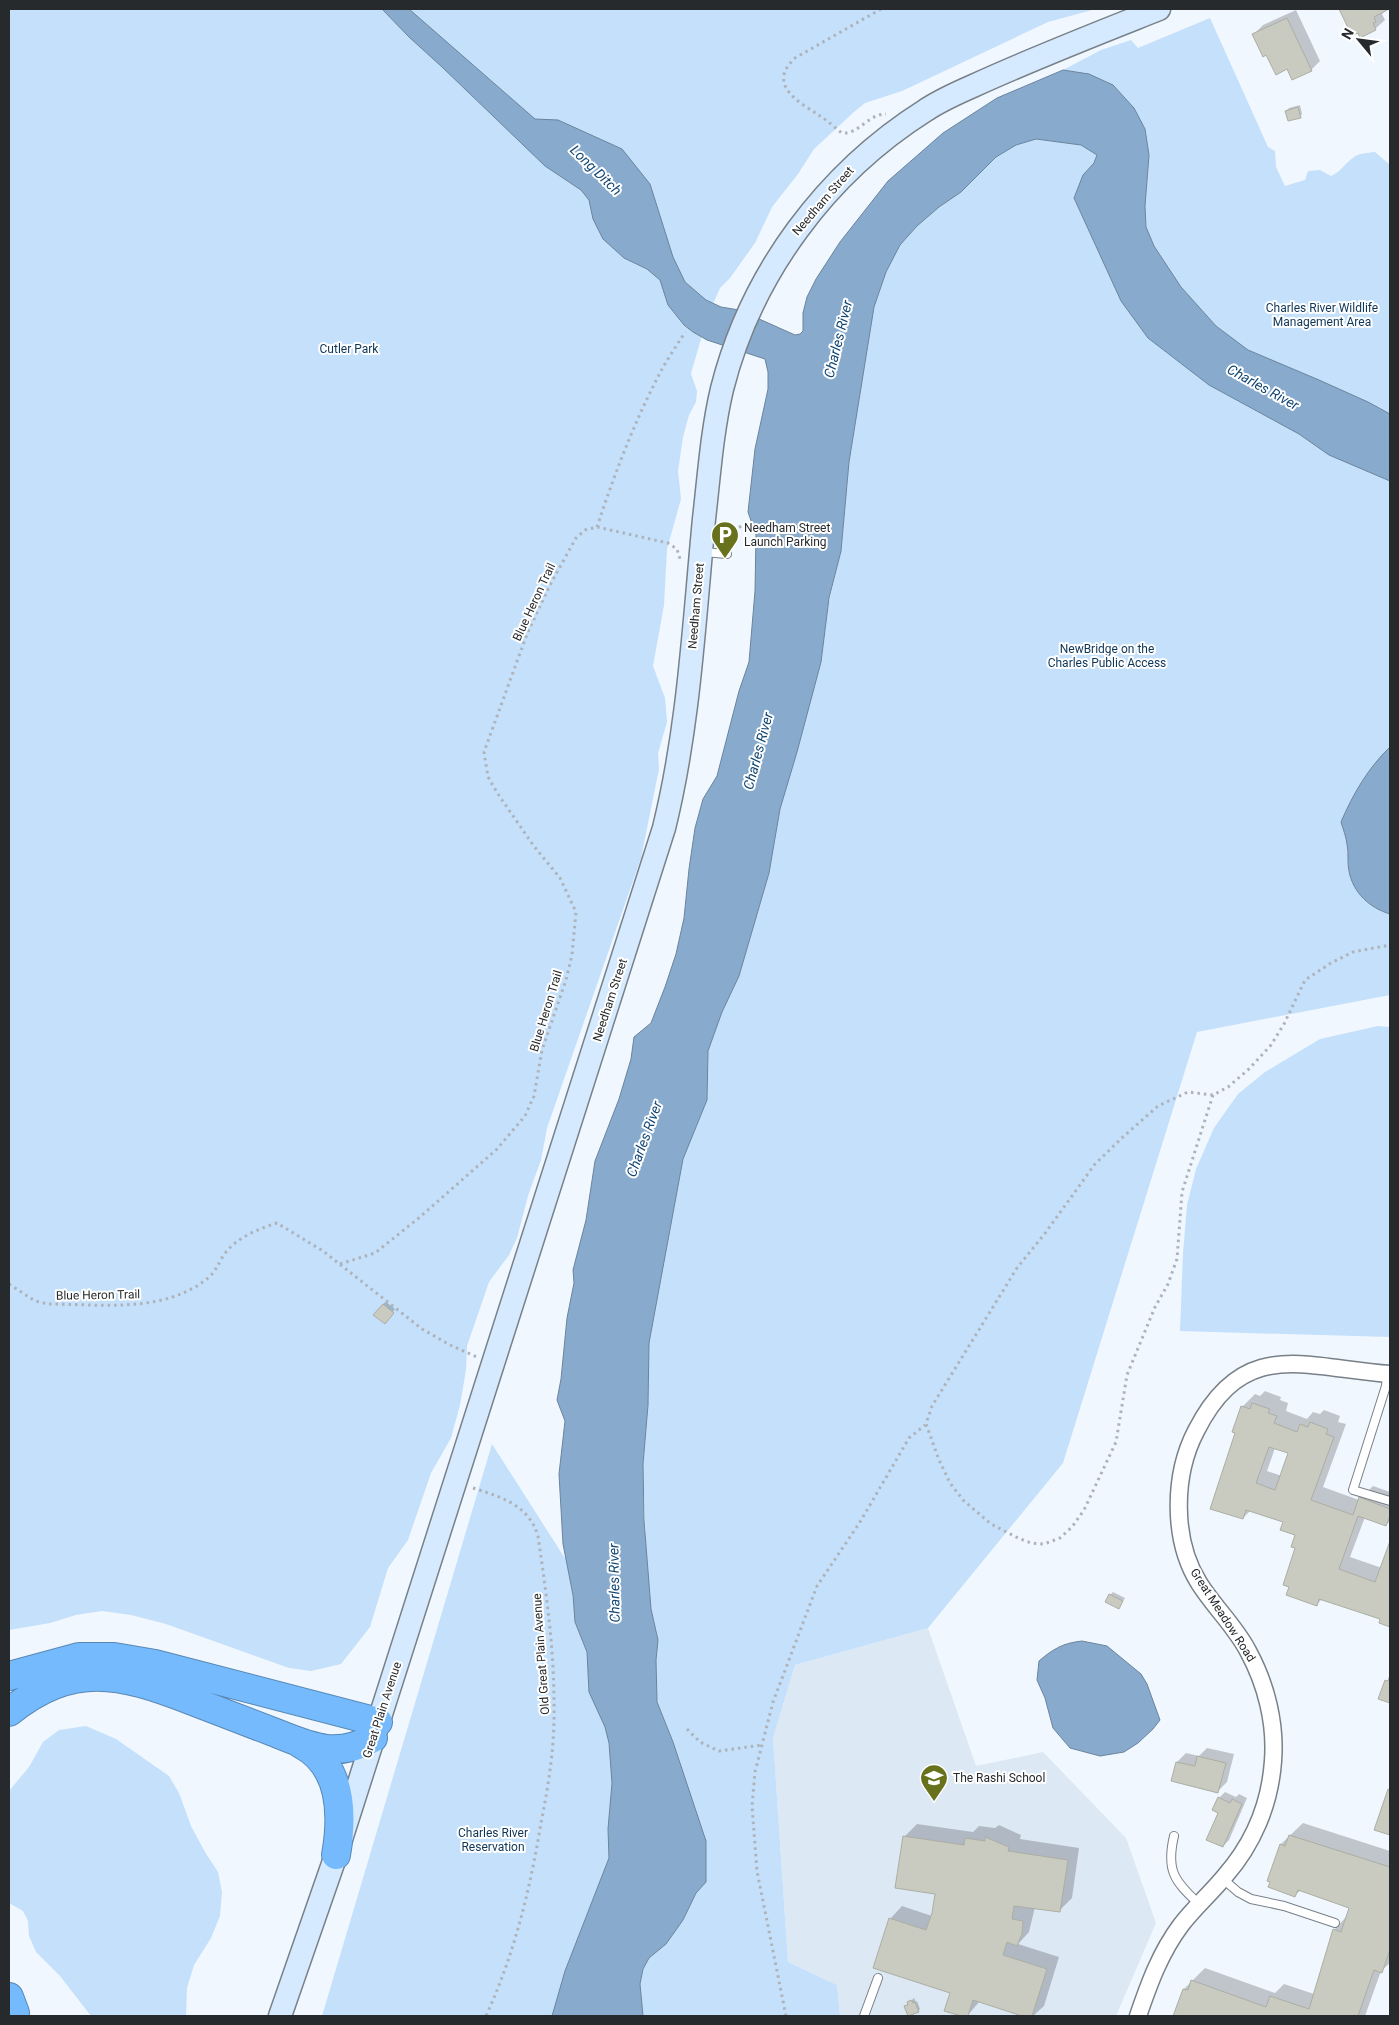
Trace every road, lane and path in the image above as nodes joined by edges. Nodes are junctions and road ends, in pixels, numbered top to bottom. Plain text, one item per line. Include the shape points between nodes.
1 (881, 9) edge
2 (1159, 9) edge
3 (900, 128) junction
4 (685, 332) dead end
5 (752, 522) dead end
6 (597, 527) junction
7 (701, 552) junction
8 (727, 554) joint
9 (698, 580) junction
10 (1390, 946) edge
11 (1214, 1095) junction
12 (340, 1264) junction
13 (9, 1284) edge
14 (494, 1365) junction
15 (1389, 1374) edge
16 (482, 1402) joint
17 (926, 1424) junction
18 (456, 1482) junction
19 (1390, 1501) edge
20 (9, 1676) edge
21 (9, 1712) edge
22 (687, 1729) dead end
23 (375, 1730) junction
24 (298, 1742) junction
25 (762, 1745) junction
26 (1174, 1836) dead end
27 (336, 1856) junction
28 (1223, 1879) junction
29 (1198, 1904) junction
30 (1335, 1924) dead end
31 (878, 1978) dead end
32 (280, 2016) edge
33 (486, 2016) edge
34 (786, 2016) edge
35 (864, 2016) edge
36 (1138, 2016) edge

1 - 3 path via 795,58 785,70 784,77 790,95 842,133 851,132 872,117 884,114 890,115
2 - 3 main road, Needham Street via 998,74 940,102
3 - 7 main road, Needham Street via 859,161 815,206 784,247 744,323 727,369 718,410
4 - 6 path via 661,371 640,416
5 - 8 path via 737,528
6 - 9 path via 668,543 678,550 680,575
6 - 12 path, Blue Heron Trail via 585,530 576,538 550,585 527,634 484,752 488,777 533,845 560,878 576,912 572,955 542,1050 534,1096 525,1116 497,1149 472,1171 375,1253
7 - 8 lane
7 - 9 main road, Needham Street
9 - 14 main road, Needham Street via 684,732 664,828
10 - 11 path via 1354,952 1305,980 1271,1045 1249,1069
11 - 17 path via 1188,1092 1158,1106 1095,1164 1017,1268 932,1406
11 - 17 path via 1182,1192 1177,1259 1127,1375 1116,1442 1084,1510 1072,1527 1060,1538 1044,1544 1018,1538 991,1524 963,1500 950,1483
12 - 13 path, Blue Heron Trail via 277,1223 257,1229 231,1246 218,1268 207,1278 171,1298 137,1305 48,1304 35,1301
12 - 14 path via 422,1329
14 - 16 main road, Needham Street
15 - 19 lane via 1353,1490
15 - 28 street, Great Meadow Road via 1297,1363 1256,1369 1237,1378 1218,1395 1201,1421 1183,1465 1181,1530 1188,1558 1198,1580 1249,1652 1265,1692 1273,1732 1274,1760 1265,1804 1248,1844
16 - 18 main road, Great Plain Avenue
17 - 25 path via 909,1438 860,1522 816,1586 773,1702
18 - 23 main road, Great Plain Avenue
18 - 33 path, Old Great Plain Avenue via 509,1502 535,1524 549,1611 553,1666 551,1768 537,1849 519,1926
20 - 23 highway via 79,1657 126,1658
21 - 24 highway via 30,1696 60,1683 92,1677 118,1677 157,1688
22 - 25 path via 700,1742 718,1751
23 - 24 highway via 355,1747 335,1751
23 - 27 main road, Great Plain Avenue
24 - 27 highway via 324,1762 334,1780 339,1828
25 - 34 path via 755,1772 752,1806 758,1871
26 - 29 lane via 1170,1857 1172,1873
27 - 32 main road, Great Plain Avenue
28 - 29 street, Great Meadow Road
28 - 30 lane via 1251,1899 1284,1906
29 - 36 street, Great Meadow Road via 1160,1959
31 - 35 lane

